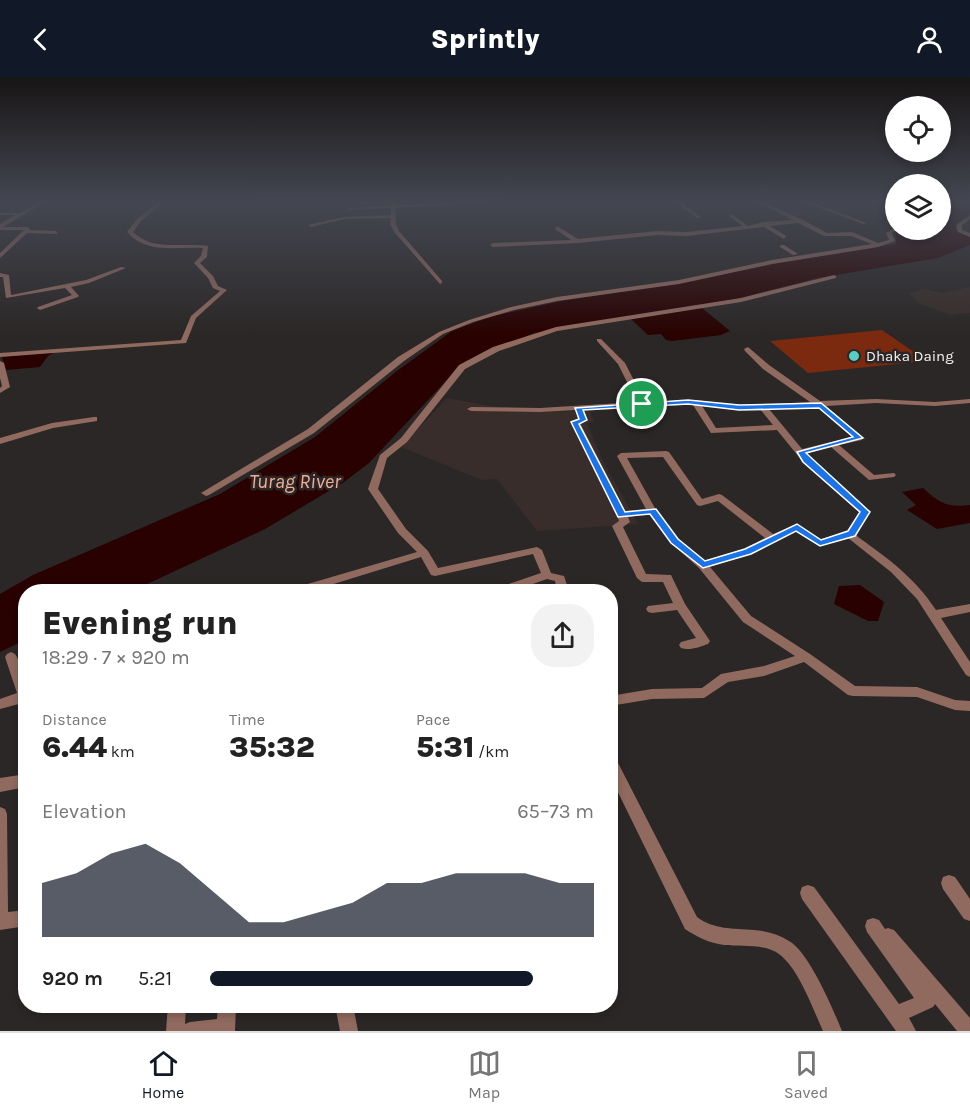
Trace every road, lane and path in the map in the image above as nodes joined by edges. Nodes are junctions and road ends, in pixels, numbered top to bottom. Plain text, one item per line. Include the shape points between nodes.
1 (156, 246) edge
2 (409, 246) edge
3 (782, 246) dead end
4 (869, 246) edge
5 (837, 247) joint
6 (847, 250) junction
7 (795, 254) junction
8 (779, 256) dead end
9 (123, 268) dead end
10 (0, 275) edge
11 (834, 277) dead end
12 (440, 282) dead end
13 (67, 286) junction
14 (40, 308) dead end
15 (599, 340) dead end
16 (748, 349) dead end
17 (0, 355) edge
18 (0, 363) edge
19 (0, 391) edge
20 (695, 402) junction
21 (969, 402) edge
22 (642, 404) junction
23 (821, 405) junction
24 (762, 406) junction
25 (579, 408) junction
26 (471, 409) dead end
27 (94, 419) dead end
28 (780, 427) junction
29 (0, 441) edge
30 (832, 444) junction
31 (801, 452) junction
32 (891, 475) dead end
33 (206, 493) dead end
34 (652, 511) junction
35 (622, 515) junction
36 (851, 534) junction
37 (772, 539) junction
38 (424, 553) junction
39 (703, 565) junction
40 (547, 575) junction
41 (321, 584) edge
42 (527, 584) edge
43 (561, 584) edge
44 (680, 606) junction
45 (652, 609) dead end
46 (970, 609) edge
47 (933, 615) junction
48 (685, 645) dead end
49 (11, 657) dead end
50 (806, 657) junction
51 (970, 672) edge
52 (18, 677) edge
53 (18, 699) edge
54 (618, 700) edge
55 (0, 704) edge
56 (970, 706) edge
57 (618, 777) edge
58 (18, 782) edge
59 (0, 785) edge
60 (0, 814) edge
61 (949, 883) dead end
62 (808, 893) dead end
63 (0, 913) edge
64 (970, 913) edge
65 (18, 919) edge
66 (0, 922) edge
67 (176, 1013) edge
68 (227, 1013) edge
69 (346, 1013) edge
70 (894, 1015) junction
71 (226, 1029) edge
72 (175, 1031) edge
73 (190, 1031) edge
74 (349, 1031) edge
75 (833, 1031) edge
76 (907, 1031) edge
77 (969, 1031) edge

1 - 17 street via 206,248 204,257 196,263 211,277 215,287 224,290 193,317 184,342
2 - 12 street
3 - 7 street
4 - 6 street
5 - 6 street
5 - 7 street
6 - 33 street via 679,282 557,299 471,321 441,333 411,352 311,431
7 - 8 street
9 - 13 street
10 - 13 street via 6,275 8,297
11 - 38 street via 741,300 547,332 496,349 462,368 404,440 383,457 373,489 402,531
13 - 14 street via 76,296
15 - 22 street via 621,363
16 - 23 street via 766,367
18 - 19 street via 6,381 5,389
20 - 22 street
20 - 24 street via 739,408
20 - 28 street via 714,431
21 - 23 street
22 - 25 street
23 - 24 street
23 - 30 street via 859,438
24 - 28 street
25 - 26 street
25 - 35 street via 583,420 575,422
27 - 29 street
28 - 31 street
30 - 31 street
30 - 32 street via 872,478
31 - 36 street via 865,512
34 - 35 street
34 - 37 street via 621,456 666,454 700,504 719,497
34 - 39 street via 675,541
35 - 44 street via 625,522 617,526 642,578 666,578
36 - 37 street via 820,543 797,527
36 - 47 street via 856,543 908,581
37 - 39 street
38 - 40 street via 435,572 537,550
38 - 41 street
39 - 50 street via 747,619
40 - 42 street
40 - 43 street via 560,579
44 - 45 street
44 - 48 street via 704,641
46 - 47 street
47 - 51 street
49 - 52 street
50 - 54 street via 764,671 725,678 704,693 652,694
50 - 56 street via 853,691 917,692
53 - 55 street
57 - 75 street via 691,923 706,934 785,948
58 - 59 street
60 - 63 street
61 - 64 street
62 - 70 street
65 - 66 street
67 - 72 street
68 - 71 street
69 - 74 street
70 - 76 street
70 - 77 street via 927,1001 880,931
71 - 73 street

